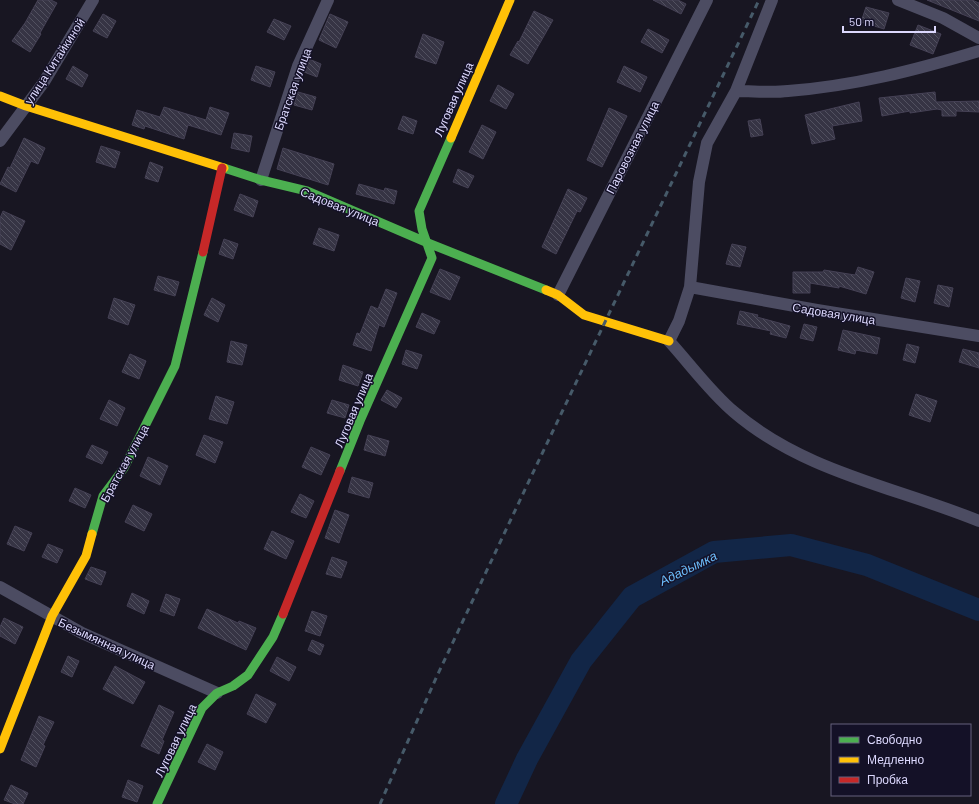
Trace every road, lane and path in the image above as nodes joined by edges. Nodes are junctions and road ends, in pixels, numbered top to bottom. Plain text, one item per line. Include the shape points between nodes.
1 (93, 0) edge
2 (328, 0) edge
3 (510, 0) edge
4 (707, 0) edge
5 (772, 0) edge
6 (898, 0) edge
7 (979, 38) edge
8 (979, 51) edge
9 (736, 91) junction
10 (0, 96) edge
11 (26, 106) junction
12 (0, 141) edge
13 (222, 168) junction
14 (261, 180) junction
15 (428, 243) junction
16 (690, 287) junction
17 (558, 295) junction
18 (979, 336) edge
19 (669, 341) junction
20 (979, 521) edge
21 (0, 587) edge
22 (52, 616) junction
23 (217, 693) junction
24 (0, 749) edge
25 (157, 804) edge

1 - 11 street, улица Китайкиной via 44,82
2 - 14 street, Братская улица via 298,66
3 - 15 street, Луговая улица via 419,211 420,226
4 - 17 street, Паровозная улица
5 - 9 street
6 - 7 street via 943,18
8 - 9 street via 857,83 787,91
9 - 16 street via 707,143 699,182
10 - 11 street, Садовая улица
11 - 12 street, улица Китайкиной
11 - 13 street, Садовая улица
13 - 14 street, Садовая улица
13 - 22 street, Братская улица via 194,295 175,366 124,468 103,496 86,556
14 - 15 street, Садовая улица via 307,191
15 - 17 street, Садовая улица
15 - 23 street, Луговая улица via 432,258 360,421 273,638 248,675
16 - 18 street, Садовая улица
16 - 19 street via 679,321
17 - 19 street, Садовая улица via 584,315
19 - 20 street via 733,412 764,435 810,461
21 - 22 street, Безымянная улица
22 - 23 street, Безымянная улица via 82,633
22 - 24 street, Братская улица
23 - 25 street, Луговая улица via 202,708

